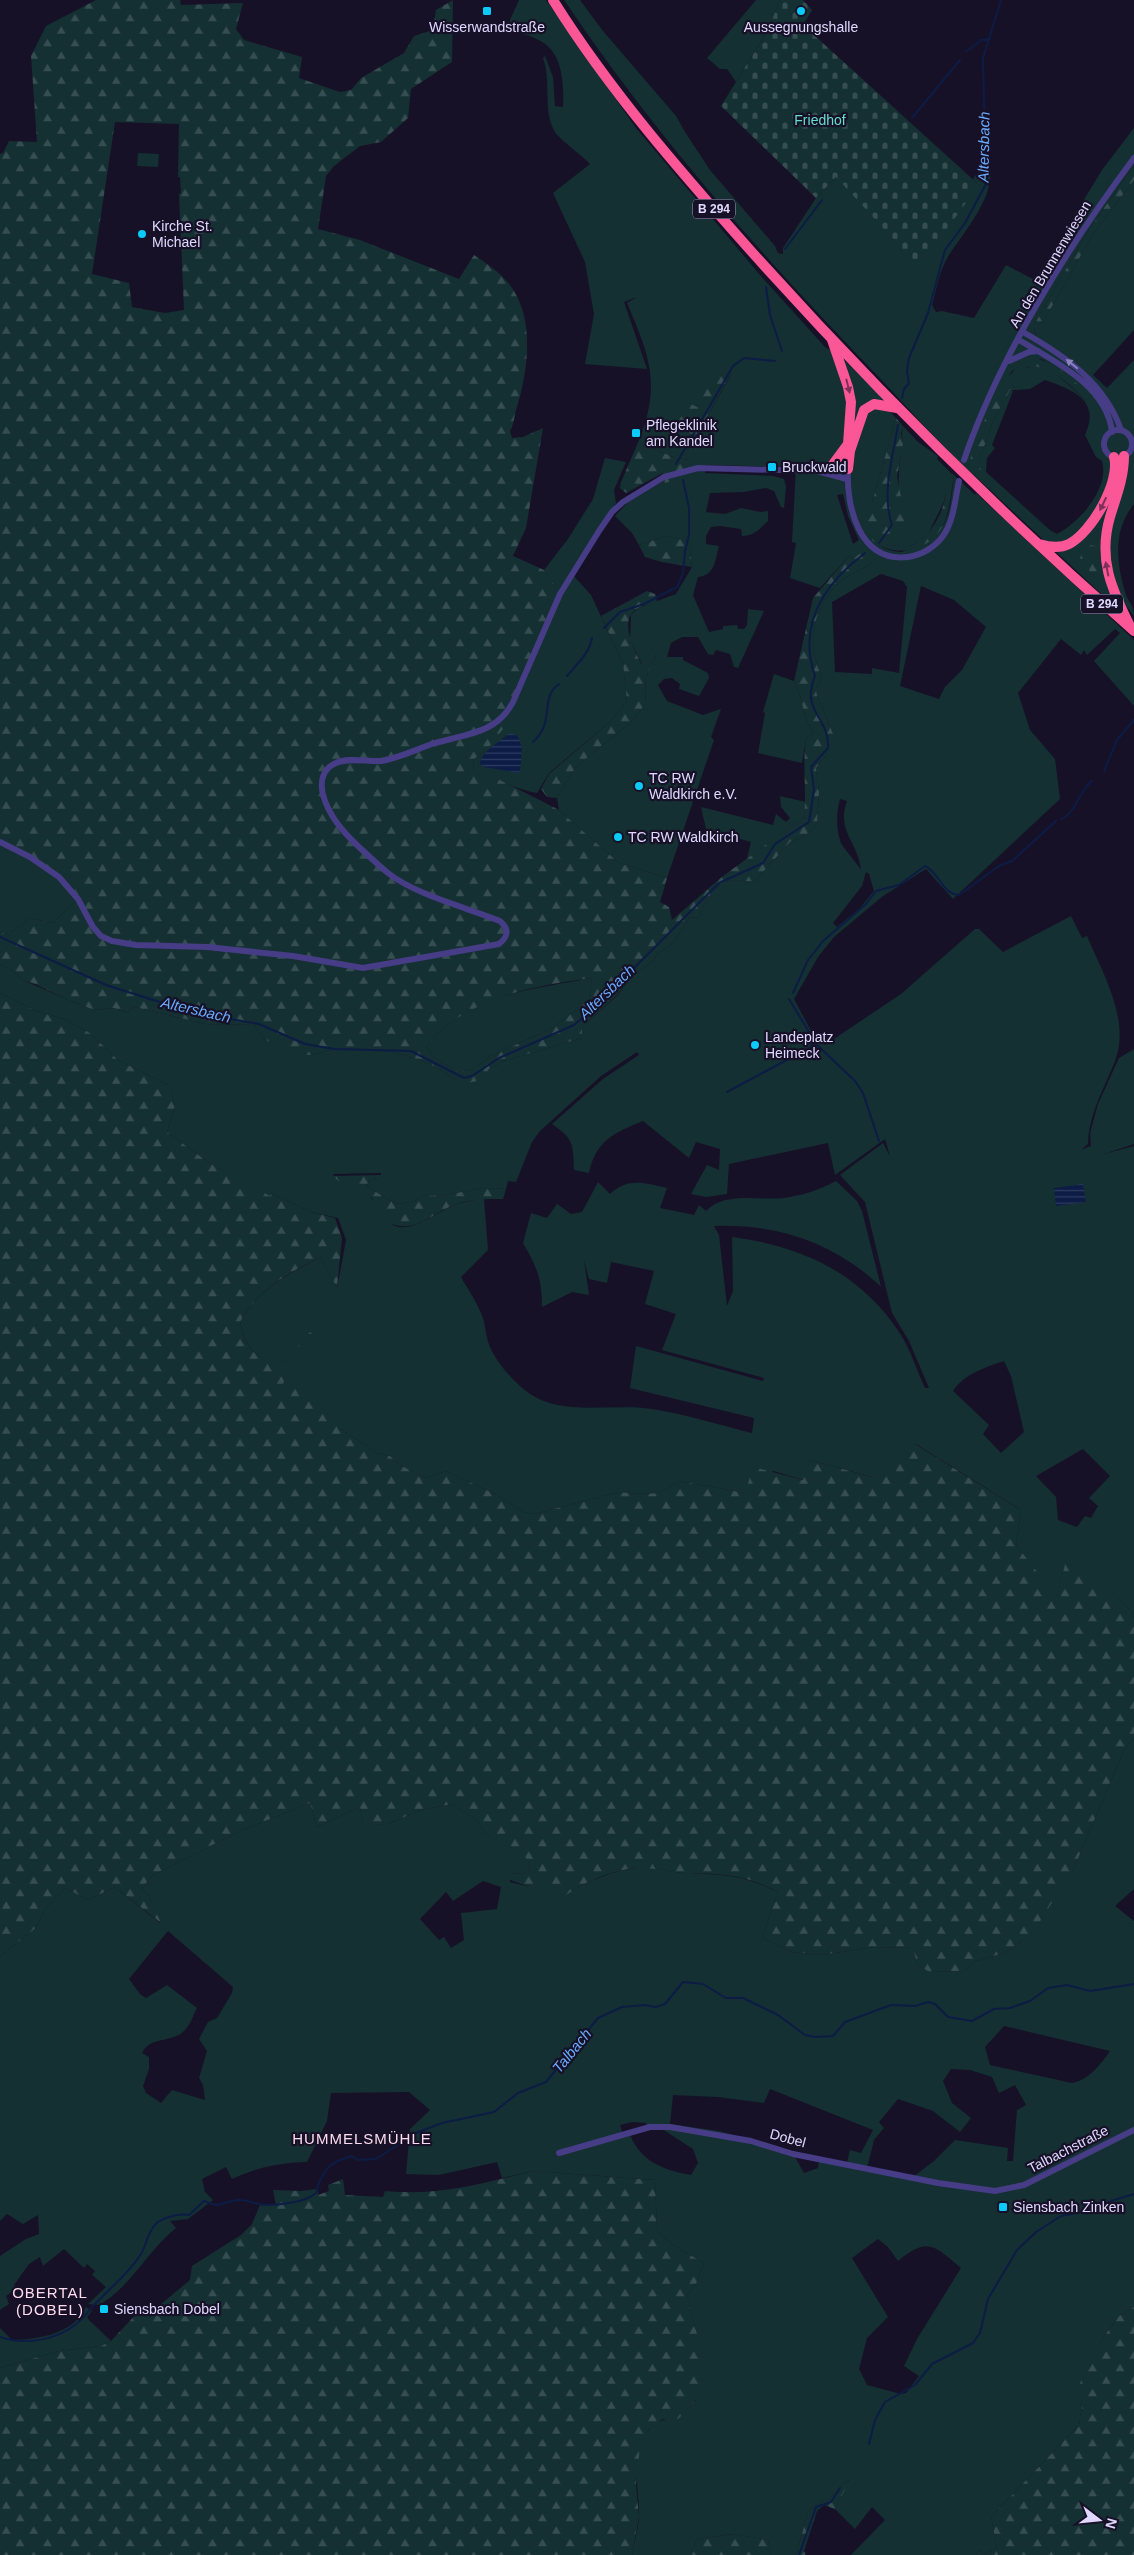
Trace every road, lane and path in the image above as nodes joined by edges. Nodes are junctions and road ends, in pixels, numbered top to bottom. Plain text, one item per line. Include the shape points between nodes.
1 (553, 0) edge
2 (1134, 158) edge
3 (1023, 332) junction
4 (832, 340) junction
5 (1019, 340) junction
6 (1038, 351) junction
7 (1007, 362) junction
8 (897, 408) junction
9 (1121, 430) junction
10 (1112, 432) junction
11 (1132, 438) edge
12 (1133, 447) edge
13 (849, 448) junction
14 (1119, 457) junction
15 (964, 460) dead end
16 (831, 467) junction
17 (817, 471) junction
18 (847, 474) junction
19 (959, 481) dead end
20 (1037, 543) junction
21 (1133, 630) edge
22 (0, 842) edge
23 (1134, 2130) edge
24 (559, 2152) dead end
25 (1011, 2187) joint

1 - 4 highway, B 294 via 652,137
2 - 3 street, An den Brunnenwiesen via 1063,262
3 - 5 street, An den Brunnenwiesen
9 -> 3 street via 1111,405 1089,378 1059,354
4 - 8 highway, B 294
4 -> 13 highway via 850,394
5 - 6 street
5 - 7 street, An den Brunnenwiesen
6 - 7 street
6 - 10 street via 1063,366 1087,387 1105,411
7 - 15 street, An den Brunnenwiesen
8 - 13 highway via 874,404 864,410
8 - 20 highway, B 294
9 - 10 street
9 - 11 street
10 - 14 street via 1104,445 1108,454
11 - 12 street
12 - 14 street
13 - 16 highway
13 - 18 highway
14 -> 20 highway via 1104,503 1076,540 1058,547
21 -> 14 highway via 1109,582 1104,553 1105,536 1122,480
16 - 17 street
16 - 18 street
17 - 18 street
17 - 22 street via 698,468 651,483 612,512 599,531 560,594 513,702 502,718 483,730 407,754 382,760 337,762 327,768 322,778 325,802 350,838 389,874 417,889 500,921 508,932 499,944 363,968 293,956 112,941 92,927 78,899 59,877
18 - 19 street via 852,515 865,540 880,553 902,558 921,554 942,537 950,521
20 - 21 highway, B 294
23 - 25 street, Talbachstraße via 1024,2185
24 - 25 street, Dobel via 650,2127 670,2127 750,2141 792,2154 938,2183 995,2191

